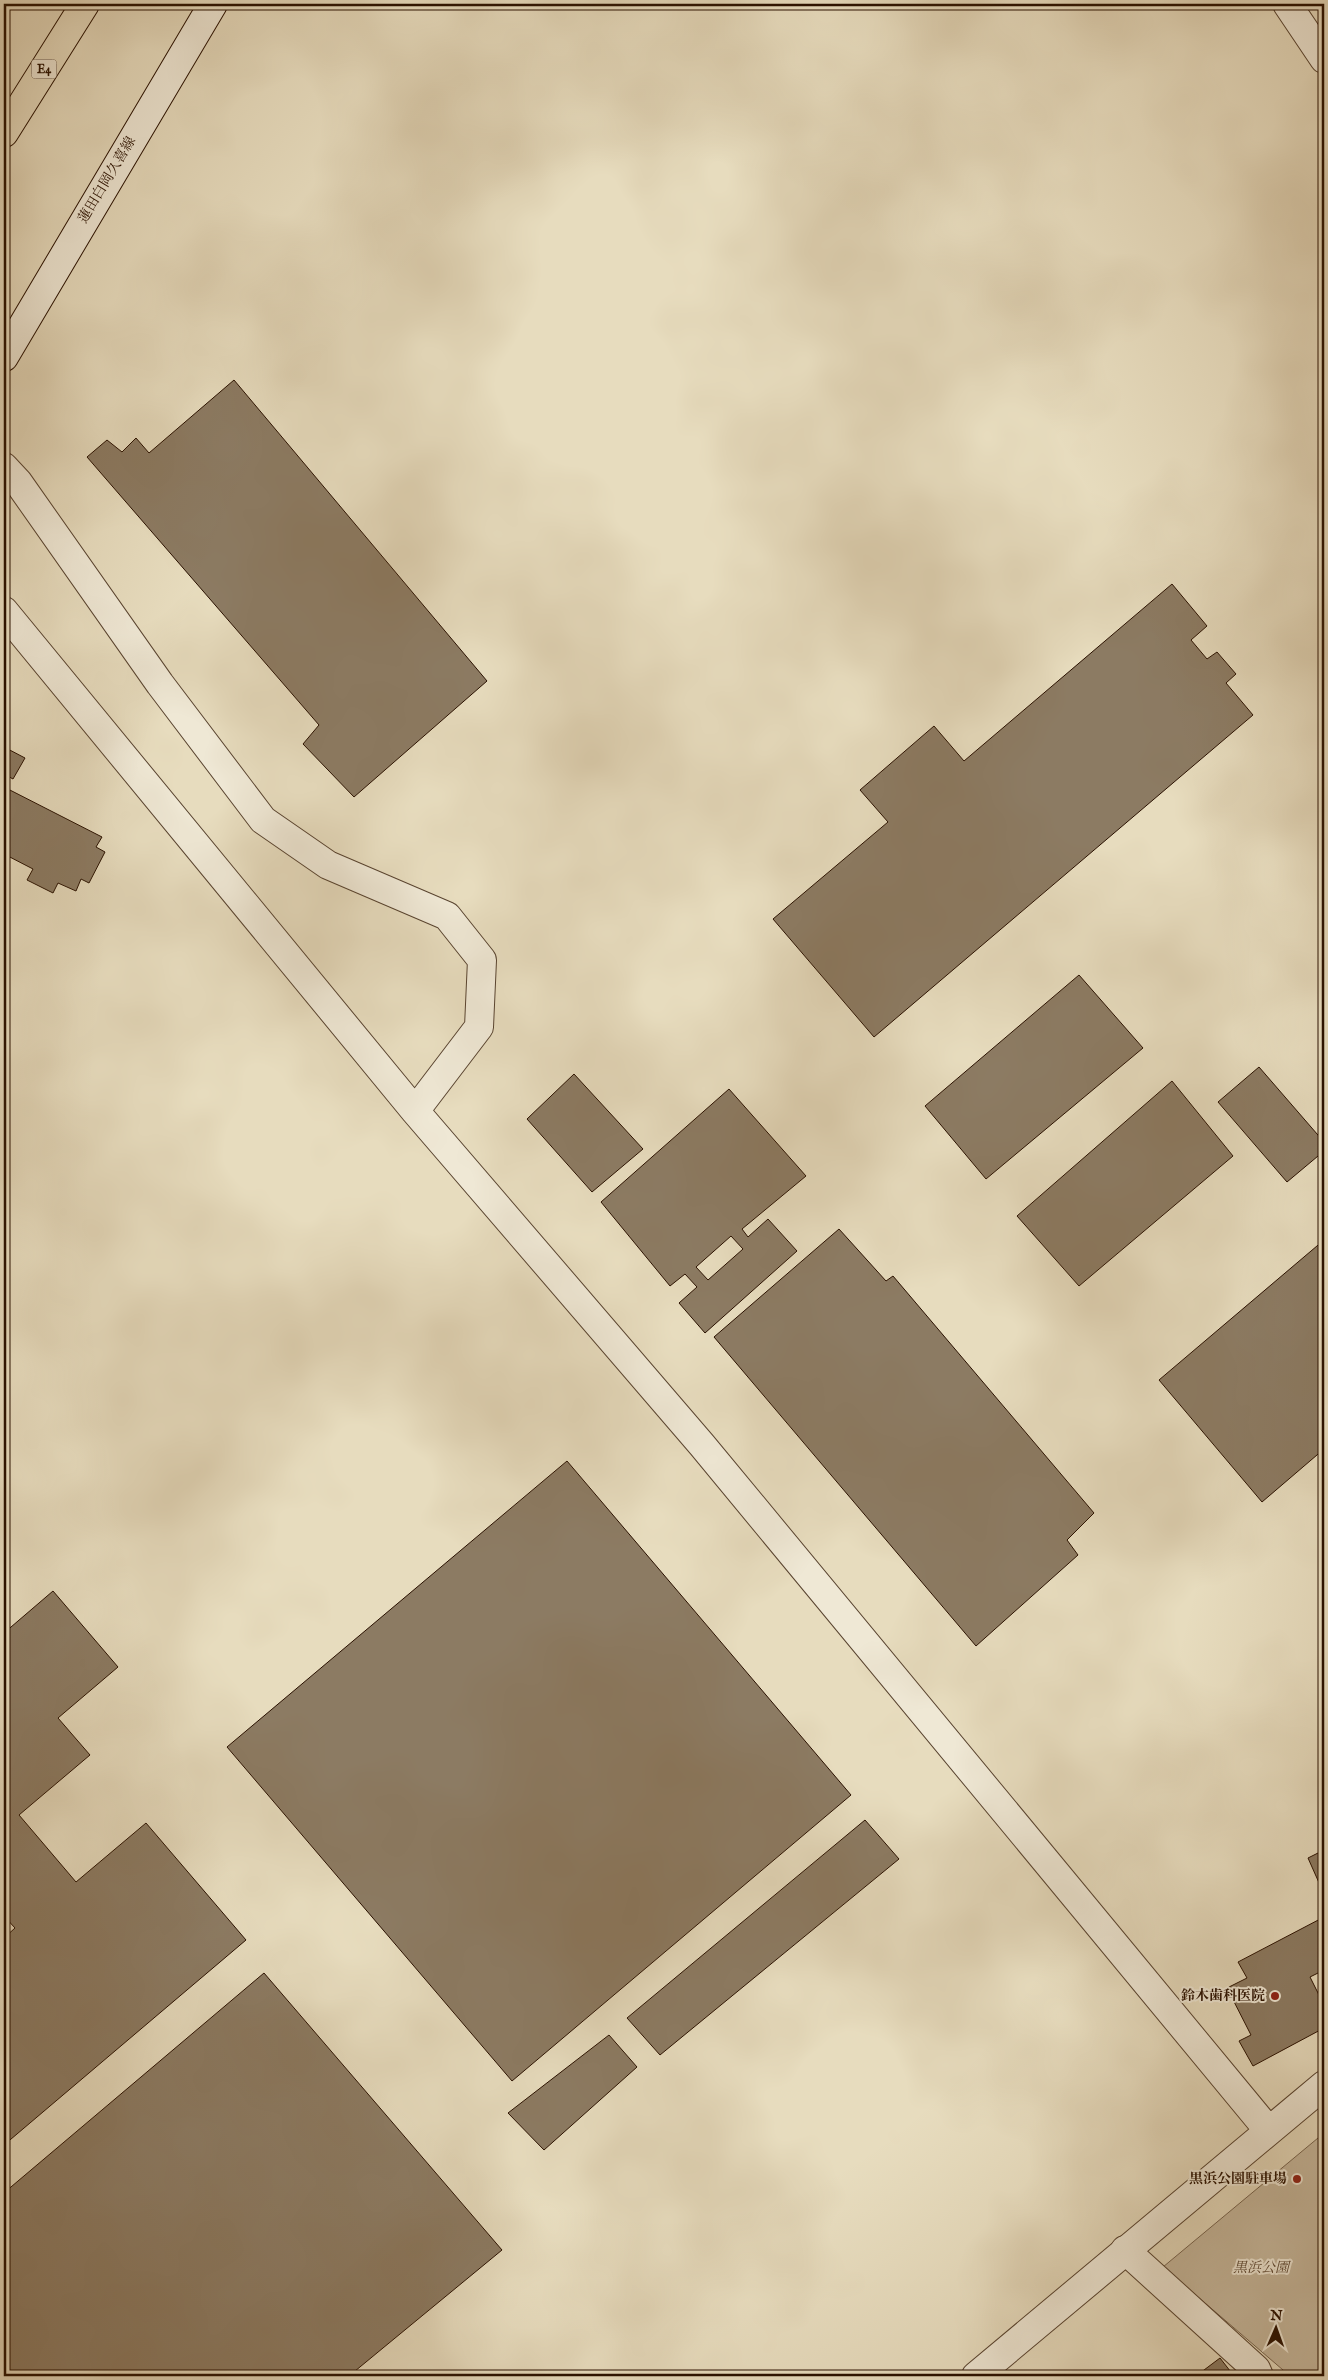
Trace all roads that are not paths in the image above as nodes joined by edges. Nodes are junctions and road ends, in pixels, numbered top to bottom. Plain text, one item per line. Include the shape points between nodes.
1 (85, 4) edge
2 (213, 4) edge
3 (1287, 4) edge
4 (1324, 59) edge
5 (4, 133) edge
6 (4, 357) edge
7 (4, 467) edge
8 (4, 611) edge
9 (415, 1111) junction
10 (1324, 2085) edge
11 (1269, 2131) junction
12 (1125, 2250) junction
13 (976, 2376) edge
14 (1259, 2376) edge

1 - 5 highway, E4
2 - 6 street, 蓮田白岡久喜線
3 - 4 street
7 - 9 street via 18,482 160,684 264,820 328,864 447,916 482,960 479,1027
8 - 9 street
9 - 11 street via 702,1444
10 - 11 street
11 - 12 street
12 - 13 street
12 - 14 street via 1256,2369

